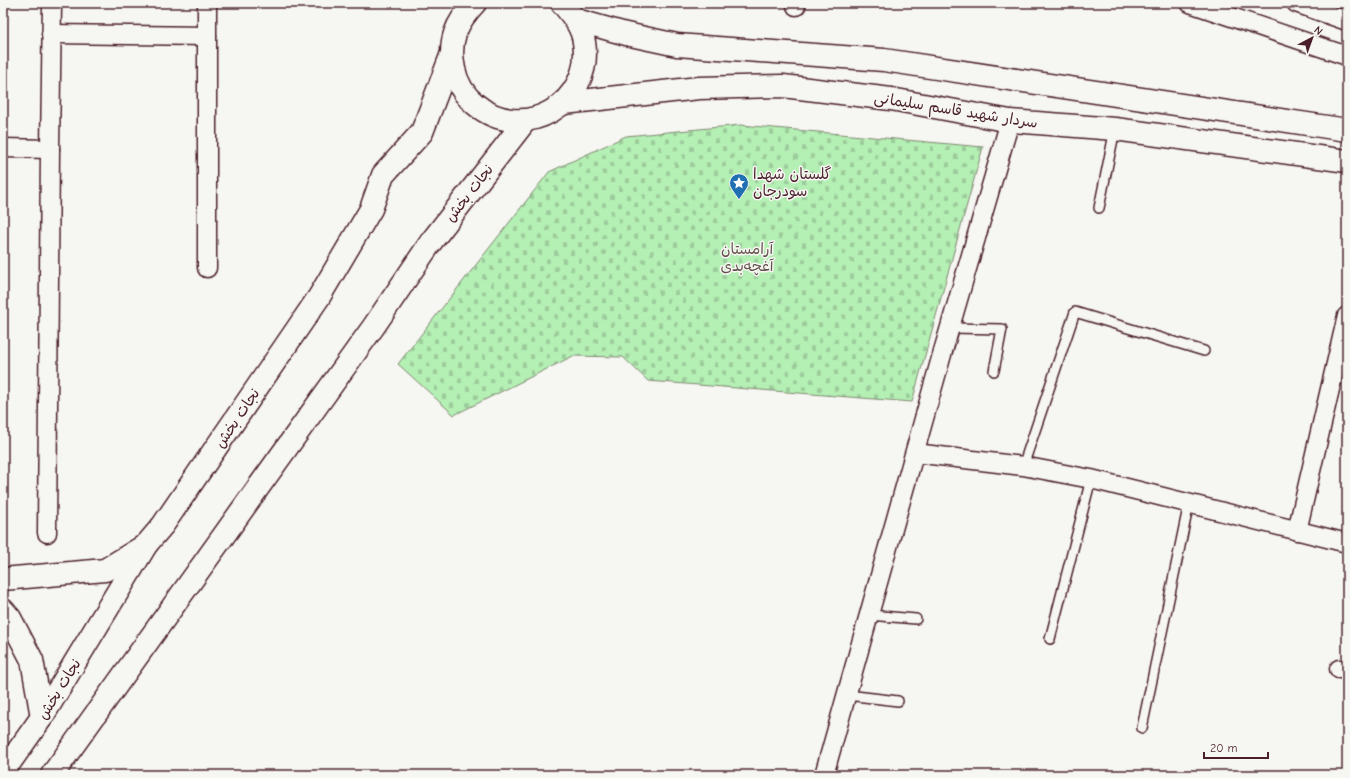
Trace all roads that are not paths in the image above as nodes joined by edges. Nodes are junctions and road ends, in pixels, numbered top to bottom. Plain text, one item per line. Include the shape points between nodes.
1 (52, 3) edge
2 (207, 3) edge
3 (562, 3) edge
4 (1190, 3) edge
5 (1296, 3) edge
6 (468, 7) edge
7 (576, 20) junction
8 (1347, 21) edge
9 (52, 34) junction
10 (207, 36) junction
11 (785, 53) junction
12 (451, 56) junction
13 (1347, 56) edge
14 (782, 86) junction
15 (564, 103) junction
16 (525, 121) junction
17 (1010, 121) junction
18 (1115, 129) junction
19 (1347, 130) edge
20 (3, 148) edge
21 (50, 149) junction
22 (1347, 161) edge
23 (1099, 208) dead end
24 (207, 268) dead end
25 (1347, 316) edge
26 (950, 328) junction
27 (1204, 351) dead end
28 (994, 371) dead end
29 (915, 453) junction
30 (1023, 466) junction
31 (1091, 479) junction
32 (1189, 503) junction
33 (1296, 530) junction
34 (47, 533) dead end
35 (1347, 544) edge
36 (146, 545) junction
37 (3, 579) edge
38 (3, 610) edge
39 (869, 615) junction
40 (916, 620) dead end
41 (1050, 639) dead end
42 (847, 695) junction
43 (898, 701) dead end
44 (42, 717) junction
45 (1142, 728) dead end
46 (3, 772) edge
47 (52, 775) edge
48 (824, 775) edge

1 - 9 street
2 - 10 street
3 - 7 main road
4 - 13 street
5 - 8 street
6 - 12 main road via 454,34
7 - 11 main road via 677,45
7 - 15 main road via 584,41 585,64 578,85
9 - 10 street
9 - 21 street
10 - 24 street
11 - 14 main road
11 - 19 main road via 884,60
12 - 16 main road via 456,77 466,96 483,110 503,119
12 - 36 main road, نجات بخش via 422,132 383,175 371,208 319,297 164,525
14 - 15 main road, سردار شهید قاسم سلیمانی via 699,88
14 - 17 main road, سردار شهید قاسم سلیمانی via 891,99
15 - 16 main road via 546,115
16 - 47 main road, نجات بخش via 431,242 374,326
17 - 18 main road, سردار شهید قاسم سلیمانی
17 - 26 street
18 - 22 main road, سردار شهید قاسم سلیمانی
18 - 23 lane
20 - 21 street
21 - 34 street
25 - 33 street
26 - 28 lane via 1002,329
26 - 29 street
27 - 30 lane via 1075,312
29 - 30 street
29 - 39 street
30 - 31 street
31 - 32 street
31 - 41 lane
32 - 33 street
32 - 45 lane
33 - 35 street
36 - 37 main road via 106,570
36 - 44 main road, نجات بخش
38 - 44 main road via 10,618 32,660
39 - 40 lane
39 - 42 street
42 - 43 lane
42 - 48 street
44 - 46 main road, نجات بخش

